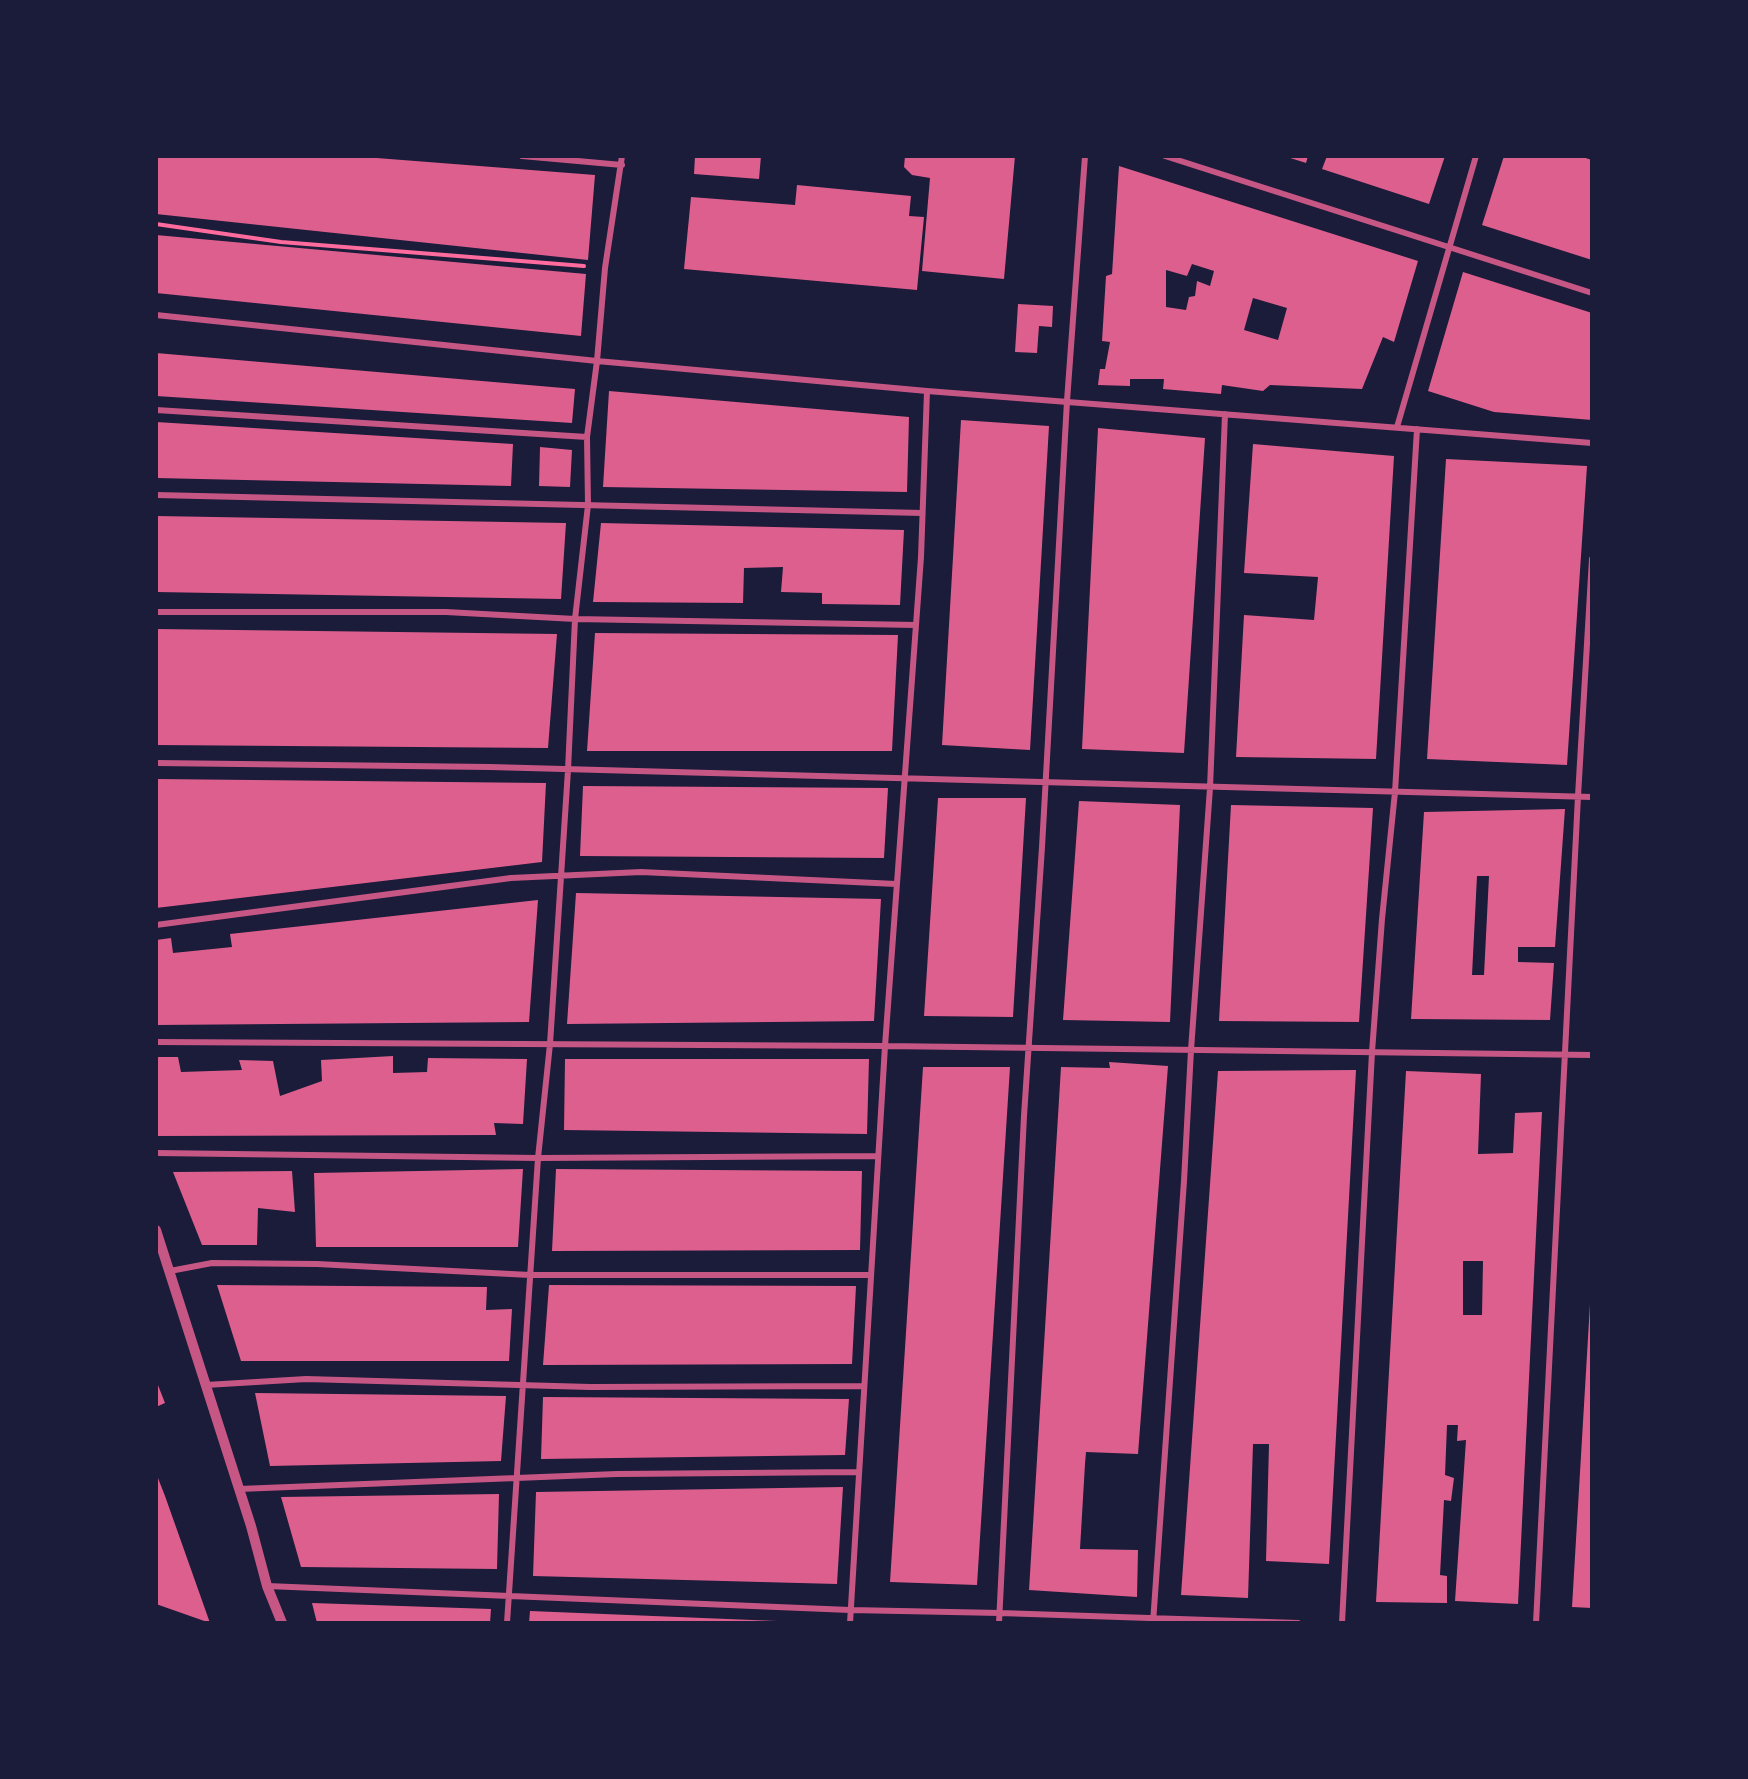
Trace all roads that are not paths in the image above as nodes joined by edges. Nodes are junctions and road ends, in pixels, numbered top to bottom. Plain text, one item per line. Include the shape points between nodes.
1 (522, 156) edge
2 (622, 156) edge
3 (1085, 156) edge
4 (1165, 156) edge
5 (1476, 156) edge
6 (622, 165) junction
7 (1450, 247) junction
8 (1592, 293) edge
9 (156, 315) edge
10 (597, 361) junction
11 (927, 391) junction
12 (1067, 401) junction
13 (156, 410) edge
14 (1225, 414) junction
15 (1397, 427) junction
16 (1417, 429) junction
17 (587, 437) junction
18 (1592, 443) edge
19 (156, 495) edge
20 (588, 505) junction
21 (922, 513) junction
22 (1592, 559) edge
23 (156, 612) edge
24 (574, 619) junction
25 (916, 625) junction
26 (156, 763) edge
27 (568, 770) junction
28 (904, 779) junction
29 (1046, 783) junction
30 (1210, 788) junction
31 (1395, 792) junction
32 (1578, 796) junction
33 (1592, 797) edge
34 (561, 877) junction
35 (896, 884) junction
36 (156, 925) edge
37 (156, 1042) edge
38 (550, 1044) junction
39 (885, 1046) junction
40 (1028, 1048) junction
41 (1191, 1050) junction
42 (1372, 1052) junction
43 (1566, 1054) junction
44 (1592, 1055) edge
45 (156, 1153) edge
46 (878, 1156) junction
47 (538, 1158) junction
48 (156, 1230) edge
49 (170, 1271) junction
50 (530, 1275) junction
51 (870, 1275) junction
52 (206, 1385) junction
53 (522, 1386) junction
54 (864, 1386) junction
55 (858, 1472) junction
56 (516, 1479) junction
57 (239, 1489) junction
58 (267, 1586) junction
59 (509, 1596) junction
60 (850, 1610) junction
61 (1000, 1612) junction
62 (1153, 1621) edge
63 (282, 1623) edge
64 (507, 1623) edge
65 (849, 1623) edge
66 (999, 1623) edge
67 (1298, 1623) edge
68 (1342, 1623) edge
69 (1536, 1623) edge

1 - 6 street
2 - 6 street
3 - 12 street
4 - 7 street
5 - 7 street
6 - 10 street via 605,268
7 - 8 street
7 - 15 street
9 - 10 street
10 - 11 street
10 - 17 street
11 - 12 street
11 - 21 street
12 - 14 street
12 - 29 street
13 - 17 street
14 - 15 street
14 - 30 street
15 - 16 street
16 - 18 street
16 - 31 street
17 - 20 street
19 - 20 street
20 - 21 street
20 - 24 street
21 - 25 street
22 - 32 street
23 - 24 street via 446,612
24 - 25 street
24 - 27 street
25 - 28 street
26 - 27 street
27 - 28 street
27 - 34 street
28 - 29 street
28 - 35 street
29 - 30 street
29 - 40 street
30 - 31 street
30 - 41 street
31 - 32 street
31 - 42 street
32 - 33 street
32 - 43 street
34 - 35 street via 641,872
34 - 36 street via 511,878
34 - 38 street
35 - 39 street
37 - 38 street
38 - 39 street
38 - 47 street
39 - 40 street
39 - 46 street
40 - 41 street
40 - 61 street
41 - 42 street
41 - 62 street
42 - 43 street
42 - 68 street
43 - 44 street
43 - 69 street
45 - 47 street
46 - 47 street
46 - 51 street
47 - 50 street
48 - 49 street
49 - 50 street via 212,1263 305,1264
49 - 52 street
50 - 51 street
50 - 53 street
51 - 54 street
52 - 53 street via 306,1379
52 - 57 street
53 - 54 street
53 - 56 street
54 - 55 street
55 - 56 street
55 - 60 street
56 - 57 street
56 - 59 street
57 - 58 street
58 - 59 street
58 - 63 street
59 - 60 street
59 - 64 street
60 - 61 street
60 - 65 street
61 - 62 street
61 - 66 street
62 - 67 street

